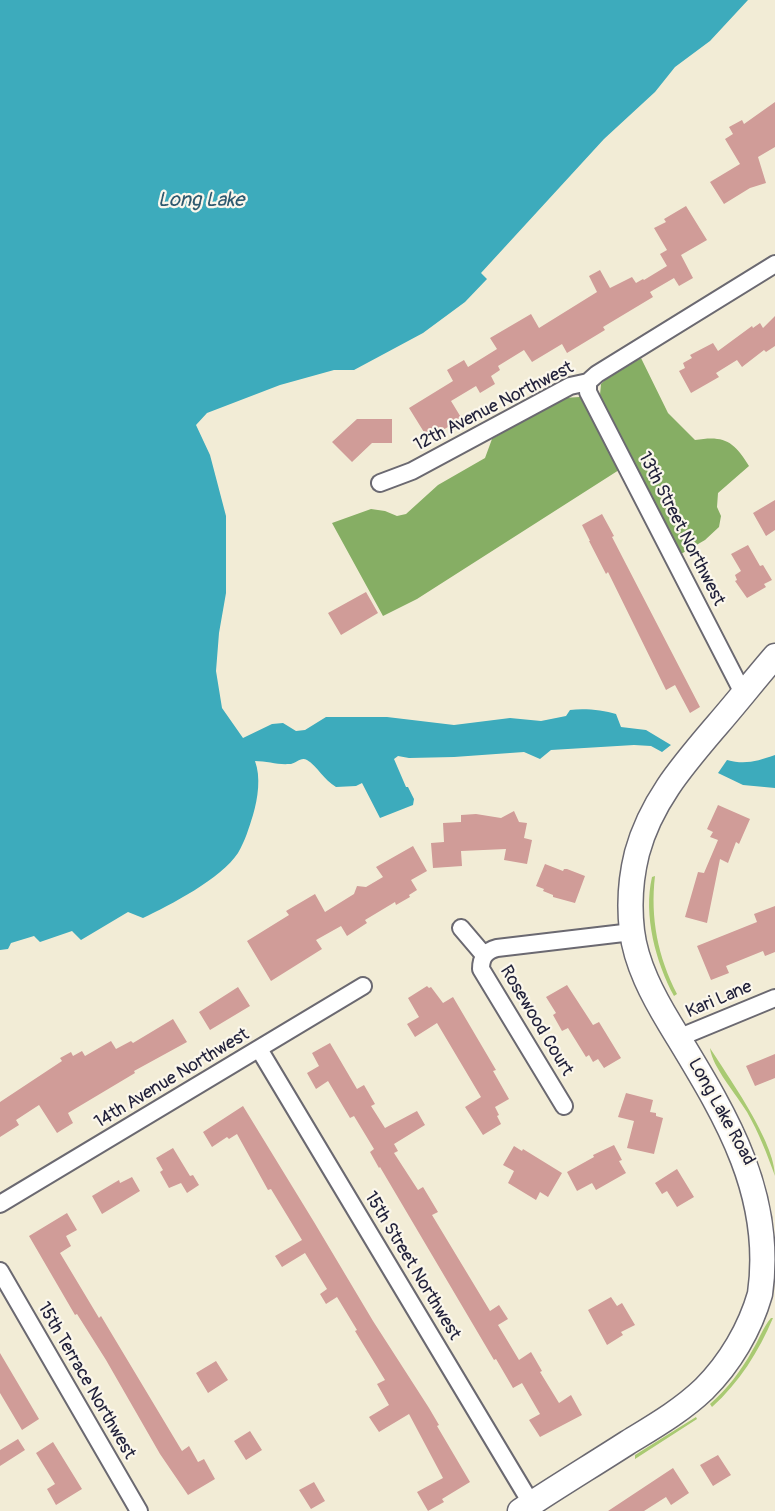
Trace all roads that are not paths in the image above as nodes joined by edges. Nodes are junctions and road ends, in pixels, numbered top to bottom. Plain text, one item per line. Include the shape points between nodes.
1 (775, 264) edge
2 (588, 382) junction
3 (381, 483) dead end
4 (775, 656) edge
5 (743, 693) junction
6 (461, 928) dead end
7 (632, 932) junction
8 (484, 955) junction
9 (363, 986) dead end
10 (775, 998) edge
11 (678, 1038) junction
12 (259, 1050) junction
13 (564, 1106) dead end
14 (0, 1204) edge
15 (0, 1271) edge
16 (769, 1283) edge
17 (526, 1507) edge
18 (139, 1511) edge

1 - 2 street, 12th Avenue Northwest
2 - 3 street, 12th Avenue Northwest via 570,386 421,466
2 - 5 street, 13th Street Northwest via 588,392
4 - 5 street, Long Lake Road
5 - 7 street, Long Lake Road via 669,783 645,828 632,883
6 - 8 street, Rosewood Court
7 - 8 street, Rosewood Court via 497,948
7 - 11 street, Long Lake Road via 654,997
8 - 13 street, Rosewood Court via 482,969
9 - 12 street, 14th Avenue Northwest
10 - 11 street, Kari Lane
11 - 16 street, Long Lake Road via 731,1122 757,1177 764,1205
12 - 14 street, 14th Avenue Northwest
12 - 17 street, 15th Street Northwest
15 - 18 street, 15th Terrace Northwest
16 - 17 street, Long Lake Road via 726,1364 704,1389 666,1419

